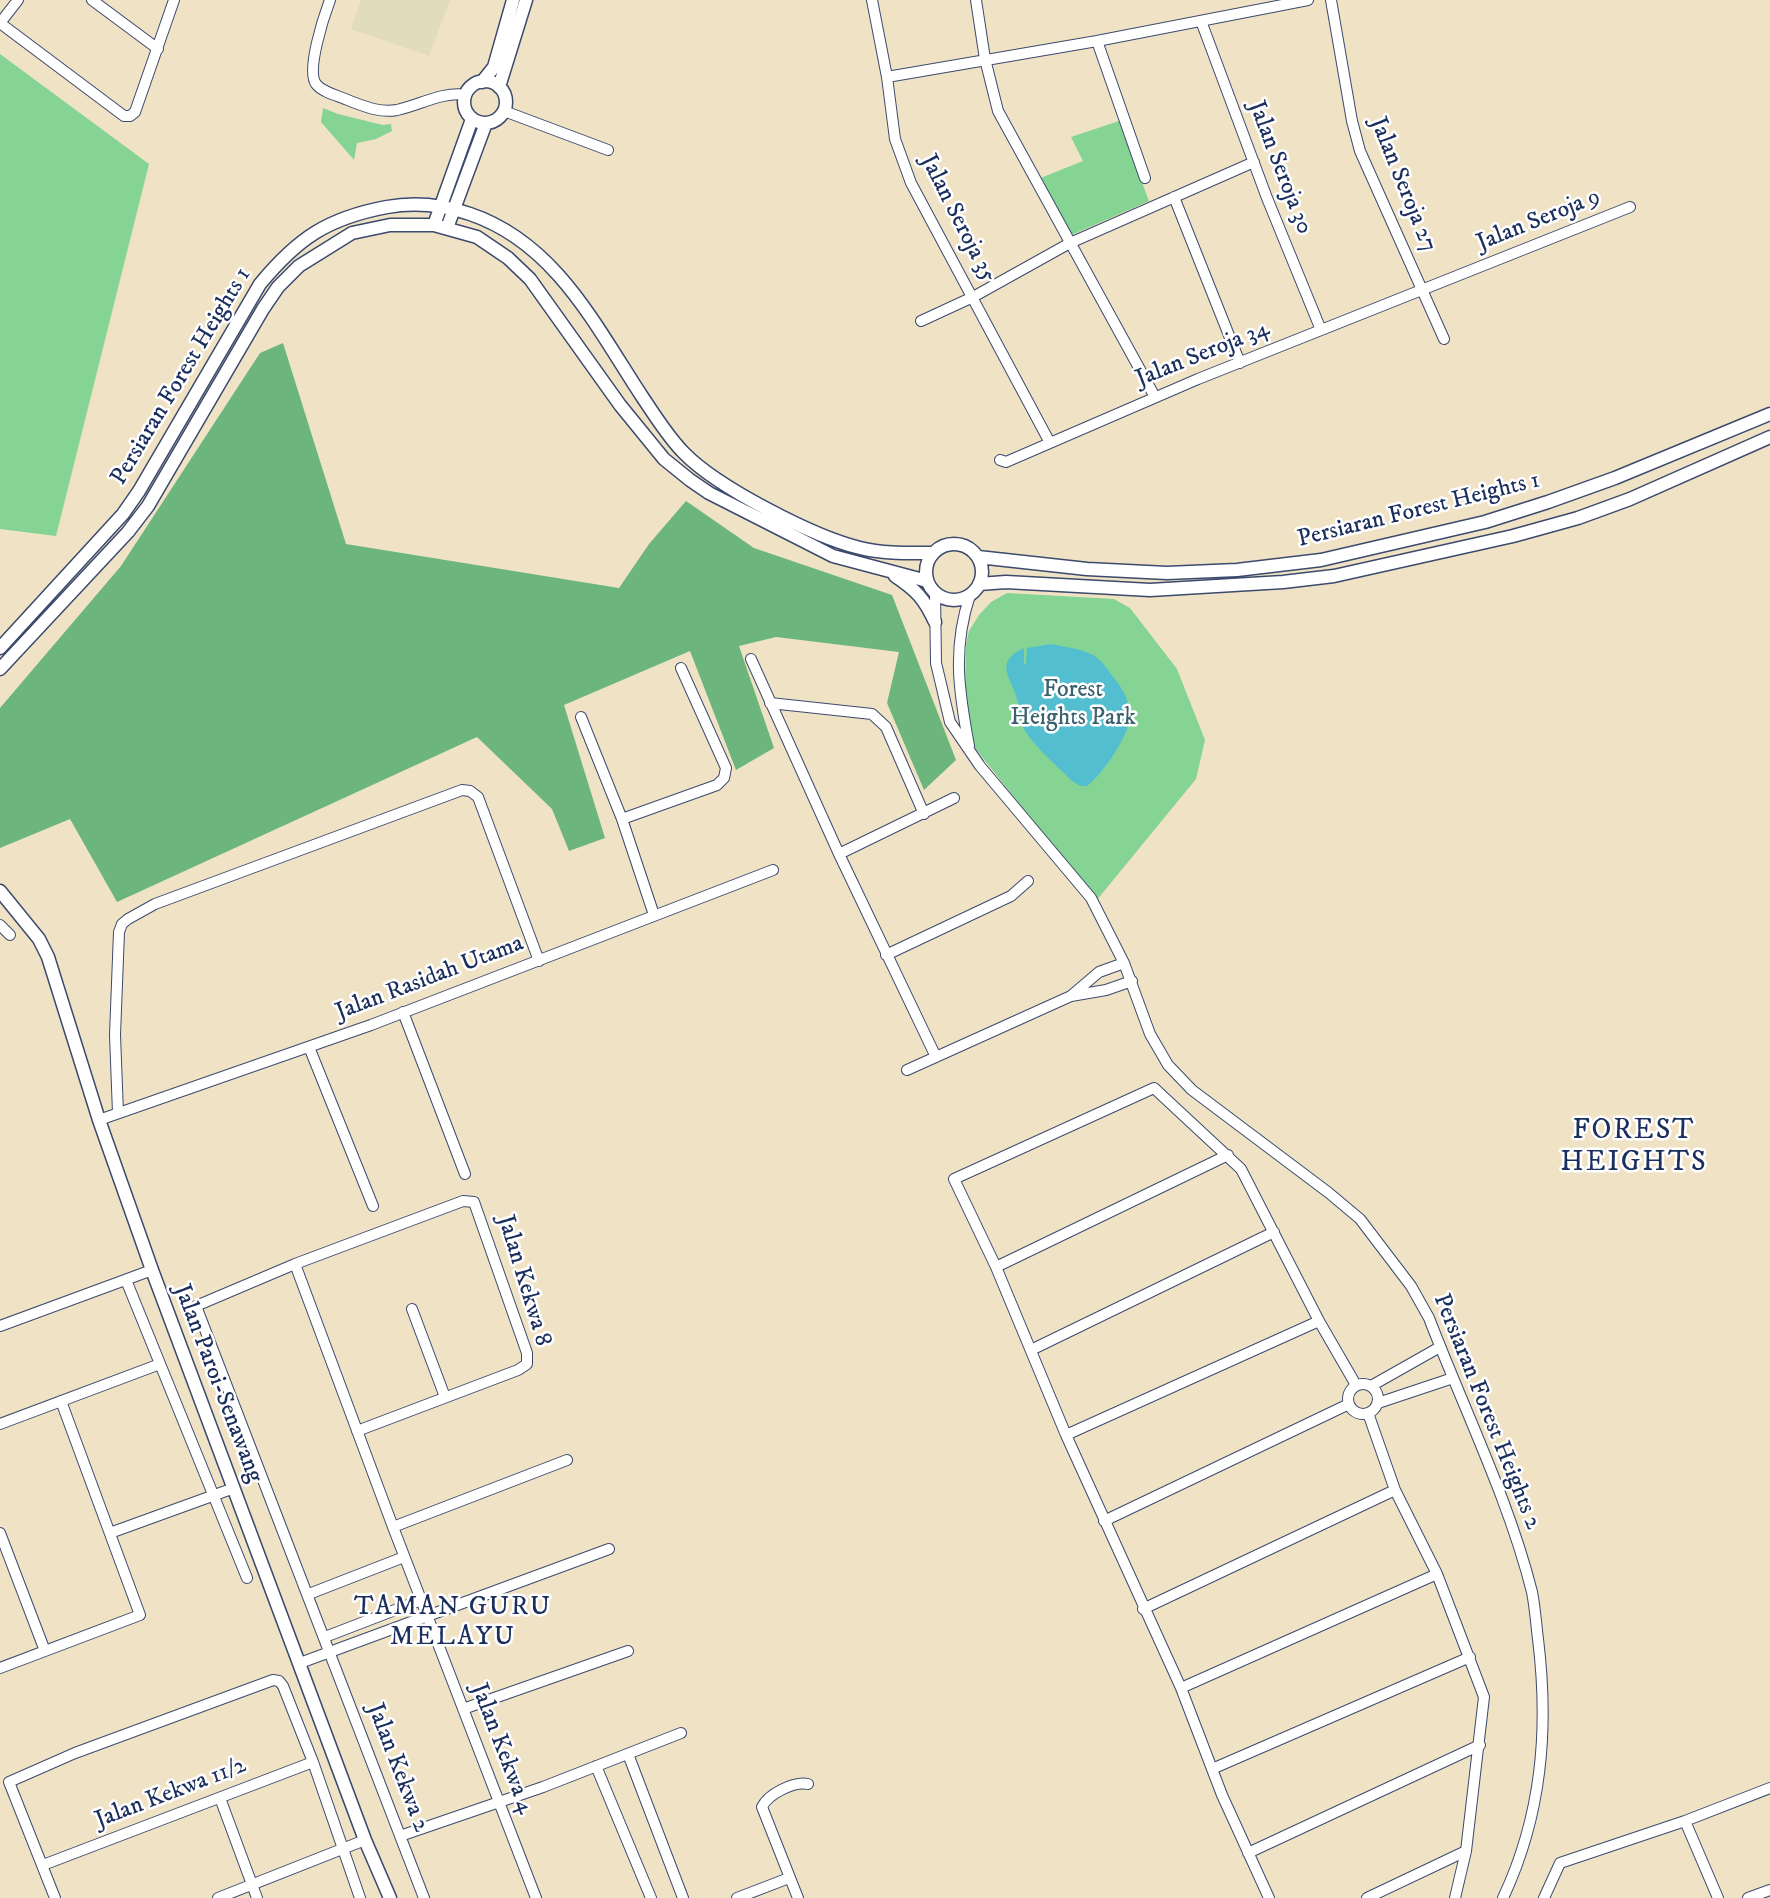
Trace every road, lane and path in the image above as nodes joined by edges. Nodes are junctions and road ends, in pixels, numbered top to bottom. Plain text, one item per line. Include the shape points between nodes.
1 (18, 0) edge
2 (92, 0) edge
3 (174, 0) edge
4 (330, 0) edge
5 (513, 0) edge
6 (526, 0) edge
7 (872, 0) edge
8 (976, 0) edge
9 (1308, 0) edge
10 (1331, 0) edge
11 (1201, 21) junction
12 (0, 23) edge
13 (1097, 41) junction
14 (158, 49) junction
15 (985, 59) junction
16 (887, 77) junction
17 (481, 82) junction
18 (499, 87) junction
19 (466, 95) junction
20 (504, 111) junction
21 (472, 119) junction
22 (486, 123) junction
23 (608, 150) dead end
24 (1254, 163) junction
25 (1145, 178) dead end
26 (1174, 197) junction
27 (1630, 206) dead end
28 (447, 208) junction
29 (441, 227) junction
30 (1070, 243) junction
31 (1424, 290) junction
32 (973, 297) junction
33 (921, 321) dead end
34 (1321, 330) junction
35 (1444, 339) dead end
36 (1240, 363) junction
37 (1155, 397) junction
38 (1770, 414) edge
39 (1770, 437) edge
40 (1049, 442) junction
41 (1770, 450) edge
42 (1733, 455) junction
43 (1000, 460) dead end
44 (933, 553) junction
45 (978, 557) junction
46 (877, 567) junction
47 (927, 581) junction
48 (979, 584) junction
49 (935, 593) junction
50 (970, 595) junction
51 (935, 622) junction
52 (0, 648) edge
53 (751, 659) dead end
54 (681, 668) dead end
55 (0, 669) edge
56 (770, 703) junction
57 (582, 717) dead end
58 (970, 750) junction
59 (954, 798) dead end
60 (924, 814) junction
61 (622, 819) junction
62 (839, 854) junction
63 (773, 870) dead end
64 (1028, 881) dead end
65 (0, 891) edge
66 (654, 915) junction
67 (0, 925) edge
68 (10, 935) dead end
69 (886, 955) junction
70 (539, 961) junction
71 (1124, 963) junction
72 (1132, 981) junction
73 (1071, 996) junction
74 (403, 1013) junction
75 (309, 1047) junction
76 (936, 1057) junction
77 (907, 1070) dead end
78 (118, 1113) junction
79 (99, 1120) junction
80 (1228, 1155) junction
81 (465, 1174) dead end
82 (373, 1206) dead end
83 (1274, 1232) junction
84 (295, 1264) junction
85 (996, 1267) junction
86 (152, 1270) junction
87 (126, 1280) junction
88 (197, 1306) joint
89 (412, 1309) dead end
90 (1319, 1321) junction
91 (0, 1326) edge
92 (1440, 1347) junction
93 (1031, 1350) junction
94 (160, 1364) junction
95 (1452, 1378) junction
96 (1356, 1385) junction
97 (1371, 1386) junction
98 (445, 1397) junction
99 (61, 1401) junction
100 (1378, 1403) junction
101 (1349, 1404) junction
102 (1367, 1413) junction
103 (0, 1424) edge
104 (358, 1431) junction
105 (1066, 1435) junction
106 (567, 1460) dead end
107 (234, 1488) junction
108 (1395, 1490) junction
109 (213, 1496) junction
110 (1104, 1521) junction
111 (393, 1527) junction
112 (0, 1533) edge
113 (110, 1533) junction
114 (609, 1549) dead end
115 (404, 1557) junction
116 (12, 1566) junction
117 (0, 1570) edge
118 (1437, 1574) junction
119 (247, 1578) dead end
120 (309, 1594) junction
121 (421, 1600) junction
122 (1143, 1609) junction
123 (427, 1615) junction
124 (326, 1637) junction
125 (45, 1651) junction
126 (628, 1651) dead end
127 (331, 1652) junction
128 (1470, 1657) junction
129 (300, 1662) junction
130 (0, 1668) edge
131 (1181, 1688) junction
132 (463, 1709) junction
133 (681, 1733) dead end
134 (1480, 1745) junction
135 (628, 1754) junction
136 (313, 1762) junction
137 (596, 1766) junction
138 (1212, 1769) junction
139 (808, 1784) dead end
140 (1770, 1788) edge
141 (220, 1798) junction
142 (499, 1801) junction
143 (1685, 1821) junction
144 (400, 1836) junction
145 (365, 1840) junction
146 (344, 1850) junction
147 (1466, 1851) junction
148 (1248, 1853) junction
149 (43, 1865) junction
150 (789, 1878) junction
151 (252, 1885) junction
152 (1770, 1890) edge
153 (55, 1898) edge
154 (218, 1898) edge
155 (257, 1898) edge
156 (360, 1898) edge
157 (390, 1898) edge
158 (424, 1898) edge
159 (536, 1898) edge
160 (651, 1898) edge
161 (683, 1898) edge
162 (737, 1898) edge
163 (797, 1898) edge
164 (1269, 1898) edge
165 (1367, 1898) edge
166 (1455, 1898) edge
167 (1503, 1898) edge
168 (1544, 1898) edge
169 (1718, 1898) edge
170 (1748, 1898) edge

1 - 12 street
2 - 14 street
3 - 14 street
4 - 19 street via 314,69 315,82 322,89 380,111
5 - 17 street via 494,67
6 - 18 street
7 - 16 street, Jalan Seroja 35
8 - 15 street
9 - 11 street
10 - 31 street, Jalan Seroja 27 via 1360,151
11 - 13 street
11 - 24 street, Jalan Seroja 30
12 - 14 street via 127,116 135,112
13 - 15 street
13 - 25 street
15 - 16 street
15 - 30 street via 998,111
16 - 32 street, Jalan Seroja 35 via 895,139 911,183
17 - 18 street
17 - 19 street
18 - 20 street via 506,98
19 - 21 street via 465,108
20 - 22 street via 497,120
20 - 23 street
21 - 22 street
21 - 28 street
22 - 28 street
24 - 26 street
24 - 34 street, Jalan Seroja 30
26 - 30 street
26 - 36 street
27 - 31 street, Jalan Seroja 9
28 - 29 street
28 - 44 street, Persiaran Forest Heights 1 via 492,221 540,254 575,296 666,432 703,470 838,542 889,553
28 - 52 street, Persiaran Forest Heights 1 via 405,204 355,213 311,234 282,257 260,284 123,513
29 - 46 street, Persiaran Forest Heights 1 via 477,237 530,279 620,405 664,459 690,480 834,556
29 - 55 street, Persiaran Forest Heights 1 via 390,225 352,233 292,273 263,309 148,506
30 - 32 street
30 - 37 street
31 - 34 street, Jalan Seroja 34
31 - 35 street, Jalan Seroja 27
32 - 33 street
32 - 40 street, Jalan Seroja 35
34 - 36 street, Jalan Seroja 34
36 - 37 street, Jalan Seroja 34
37 - 40 street, Jalan Seroja 34
38 - 45 street, Persiaran Forest Heights 1 via 1548,502 1485,522 1321,560 1167,573
39 - 42 street, Persiaran Forest Heights 1
40 - 43 street, Jalan Seroja 34 via 1006,462
41 - 42 street
42 - 48 street, Persiaran Forest Heights 1 via 1578,518 1334,576 1150,590
44 - 45 street via 953,544 968,547
44 - 47 street via 926,566
45 - 48 street via 982,570
46 - 47 street, Persiaran Forest Heights 1
46 - 51 street via 917,590
47 - 49 street
48 - 50 street
49 - 50 street via 948,600
49 - 51 street, Persiaran Forest Heights 2
50 - 58 street via 961,622 958,661
51 - 58 street, Persiaran Forest Heights 2 via 936,663 950,722
53 - 56 street
54 - 61 street via 726,768 724,778 718,785
56 - 60 street via 872,714 886,727
56 - 62 street
57 - 61 street
58 - 71 street, Persiaran Forest Heights 2 via 1091,898
59 - 60 street
60 - 62 street
61 - 66 street
62 - 69 street
63 - 66 street, Jalan Rasidah Utama
64 - 69 street via 1011,896
65 - 79 street, Jalan Paroi-Senawang via 48,957
66 - 70 street, Jalan Rasidah Utama
67 - 68 street
69 - 76 street
70 - 74 street, Jalan Rasidah Utama
70 - 78 street via 478,797 462,790 155,904 122,924 115,1035
71 - 72 street, Persiaran Forest Heights 2
71 - 73 street via 1099,972
72 - 73 street
72 - 92 street, Persiaran Forest Heights 2 via 1150,1034 1168,1065 1192,1090 1360,1219 1411,1286
73 - 76 street
74 - 75 street, Jalan Rasidah Utama
74 - 81 street
75 - 78 street, Jalan Rasidah Utama
75 - 82 street
76 - 77 street
78 - 79 street, Jalan Rasidah Utama
79 - 86 street, Jalan Paroi-Senawang
80 - 83 street via 1241,1169
80 - 85 street
80 - 85 street via 1154,1088 954,1179
83 - 90 street
83 - 93 street
84 - 88 street, Jalan Kekwa 8
84 - 98 street, Jalan Kekwa 8 via 463,1201 474,1202 527,1364
84 - 104 street, Jalan Kekwa 4
85 - 93 street
86 - 87 street
86 - 107 street, Jalan Paroi-Senawang
87 - 91 street
87 - 94 street
88 - 120 street, Jalan Kekwa 2
89 - 98 street
90 - 96 street
90 - 105 street
92 - 95 street, Persiaran Forest Heights 2
92 - 97 street
93 - 105 street
94 - 99 street
94 - 109 street
95 - 100 street
95 - 167 street, Persiaran Forest Heights 2 via 1519,1547 1532,1594 1541,1668 1542,1749 1531,1826
96 - 97 street
96 - 101 street via 1348,1396
97 - 100 street
98 - 104 street, Jalan Kekwa 8
99 - 103 street
99 - 113 street
100 - 102 street
101 - 102 street via 1355,1411
101 - 110 street
102 - 108 street
104 - 111 street, Jalan Kekwa 4
105 - 110 street
106 - 111 street
107 - 109 street
107 - 129 street, Jalan Paroi-Senawang
108 - 118 street
108 - 122 street
109 - 113 street
109 - 119 street
110 - 122 street
111 - 115 street, Jalan Kekwa 4
112 - 116 street
113 - 125 street via 140,1615
114 - 123 street
115 - 120 street
115 - 121 street, Jalan Kekwa 4
116 - 117 street
116 - 125 street
118 - 128 street
118 - 131 street
120 - 124 street, Jalan Kekwa 2
121 - 123 street, Jalan Kekwa 4
121 - 124 street
122 - 131 street
123 - 127 street
123 - 132 street, Jalan Kekwa 4
124 - 127 street, Jalan Kekwa 2
125 - 130 street
126 - 132 street
127 - 129 street
127 - 144 street, Jalan Kekwa 2
128 - 134 street via 1485,1697
128 - 138 street
129 - 145 street, Jalan Paroi-Senawang
131 - 138 street
132 - 142 street, Jalan Kekwa 4
133 - 135 street
134 - 147 street
134 - 148 street
135 - 137 street
135 - 161 street
136 - 141 street, Jalan Kekwa 11/2
136 - 146 street
136 - 149 street via 279,1681 75,1753 9,1782
137 - 142 street
137 - 160 street
138 - 148 street
139 - 150 street via 765,1800 762,1807
140 - 143 street
141 - 149 street, Jalan Kekwa 11/2
141 - 151 street
142 - 144 street
142 - 159 street, Jalan Kekwa 4
143 - 168 street via 1560,1863
143 - 169 street
144 - 158 street, Jalan Kekwa 2
145 - 146 street
145 - 157 street, Jalan Paroi-Senawang
146 - 151 street
146 - 156 street
147 - 165 street
147 - 166 street
148 - 164 street
149 - 153 street
150 - 162 street
150 - 163 street
151 - 154 street
151 - 155 street
152 - 170 street

